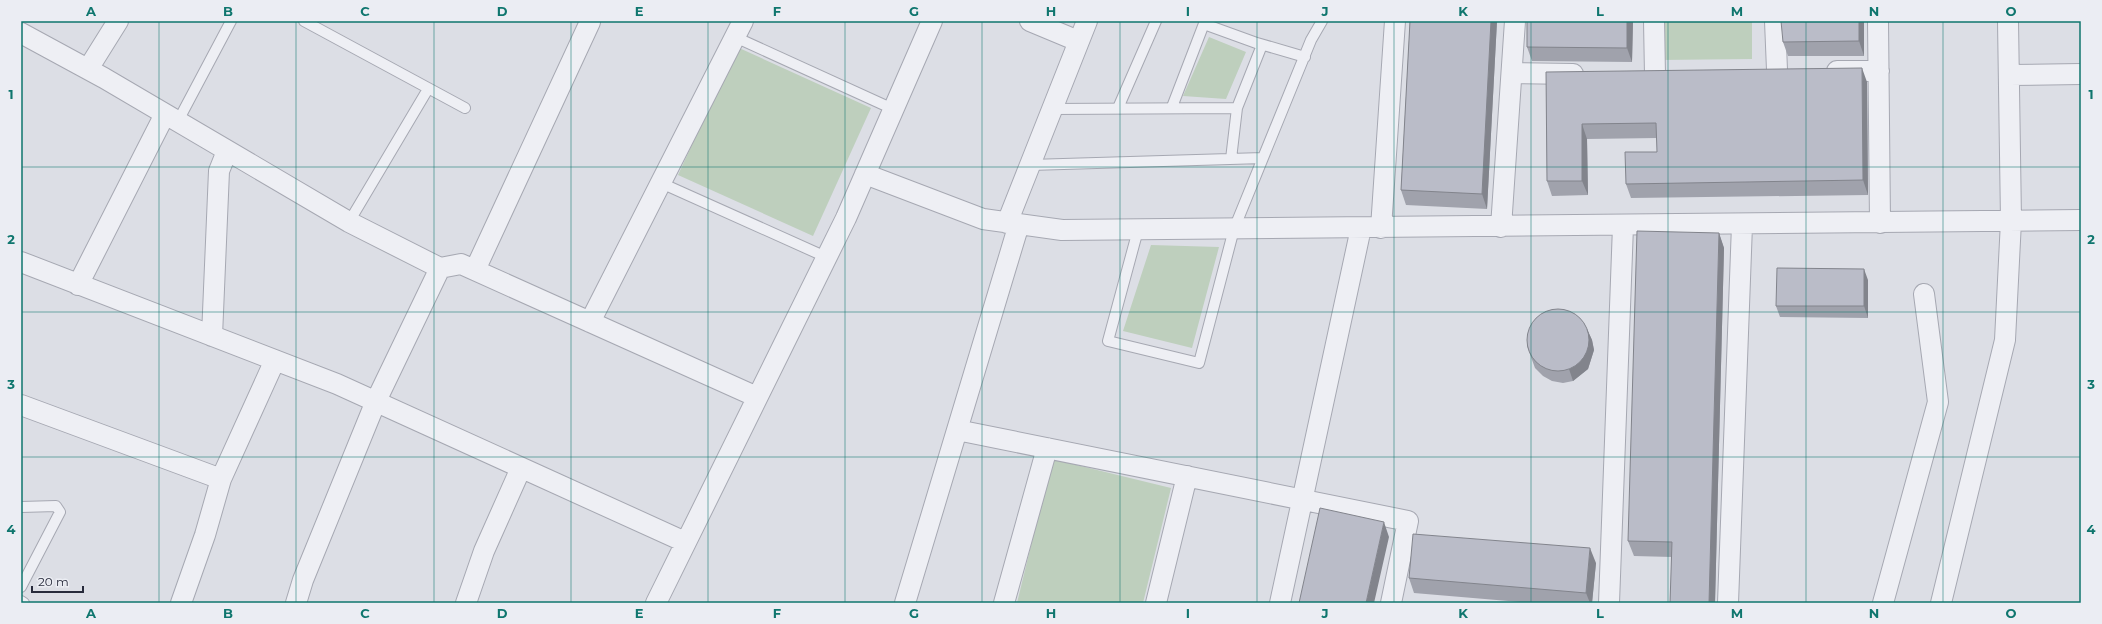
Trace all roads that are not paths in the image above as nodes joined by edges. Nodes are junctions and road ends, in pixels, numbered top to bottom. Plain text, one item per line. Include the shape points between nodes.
1 (118, 21) edge
2 (231, 21) edge
3 (304, 21) edge
4 (932, 21) edge
5 (1030, 21) edge
6 (1087, 21) edge
7 (1156, 21) edge
8 (1322, 21) edge
9 (1395, 21) edge
10 (1515, 21) edge
11 (1654, 21) edge
12 (1775, 21) edge
13 (1878, 21) edge
14 (2008, 21) edge
15 (590, 22) edge
16 (1204, 22) edge
17 (739, 29) edge
18 (21, 33) edge
19 (1078, 41) junction
20 (1255, 42) junction
21 (1304, 56) junction
22 (88, 69) junction
23 (1777, 70) edge
24 (1816, 70) edge
25 (1879, 71) junction
26 (1512, 73) junction
27 (1592, 74) edge
28 (2081, 74) edge
29 (1655, 75) edge
30 (2009, 75) junction
31 (428, 88) junction
32 (1172, 107) junction
33 (465, 108) dead end
34 (1118, 108) junction
35 (1237, 108) junction
36 (893, 109) junction
37 (1052, 109) junction
38 (172, 118) junction
39 (227, 151) junction
40 (1263, 158) junction
41 (1231, 159) junction
42 (1030, 165) junction
43 (865, 174) junction
44 (661, 183) junction
45 (2081, 220) edge
46 (2011, 221) junction
47 (349, 222) junction
48 (1880, 223) junction
49 (1013, 224) junction
50 (1742, 225) junction
51 (1623, 226) junction
52 (1501, 227) junction
53 (1361, 228) junction
54 (1381, 228) junction
55 (1234, 229) junction
56 (1138, 230) junction
57 (826, 257) junction
58 (21, 262) edge
59 (440, 268) junction
60 (475, 270) junction
61 (78, 285) junction
62 (1924, 294) dead end
63 (590, 322) junction
64 (212, 336) junction
65 (274, 360) junction
66 (756, 397) junction
67 (376, 401) junction
68 (21, 404) edge
69 (957, 430) junction
70 (1047, 448) junction
71 (521, 468) junction
72 (1187, 476) junction
73 (221, 479) junction
74 (1302, 500) junction
75 (21, 507) edge
76 (685, 542) junction
77 (21, 586) edge
78 (21, 601) edge
79 (24, 603) edge
80 (181, 603) edge
81 (296, 603) edge
82 (466, 603) edge
83 (656, 603) edge
84 (905, 603) edge
85 (1004, 603) edge
86 (1156, 603) edge
87 (1280, 603) edge
88 (1392, 603) edge
89 (1609, 603) edge
90 (1728, 603) edge
91 (1883, 603) edge
92 (1941, 603) edge

1 - 22 street
2 - 38 lane
3 - 31 lane
4 - 36 street
5 - 19 street
6 - 19 street
7 - 34 lane
8 - 21 lane
9 - 54 street
10 - 26 street
11 - 29 street
12 - 23 street
13 - 25 street
14 - 30 street
15 - 60 street
16 - 20 lane
16 - 32 lane
17 - 36 lane
17 - 44 street
18 - 22 street
19 - 37 street
20 - 21 lane
20 - 35 lane via 1262,45
21 - 40 lane
22 - 38 street
24 - 25 street
25 - 48 street
26 - 27 street
26 - 52 street
28 - 30 street
30 - 46 street
31 - 33 lane
31 - 47 lane
32 - 34 lane
32 - 35 lane
34 - 37 lane
35 - 41 lane
36 - 43 street
37 - 42 street
38 - 39 street
38 - 61 street
39 - 47 street
39 - 64 street via 219,171
40 - 41 lane
40 - 55 lane
41 - 42 lane
42 - 49 street
43 - 49 street via 983,219
43 - 57 street
44 - 57 lane
44 - 63 street
45 - 46 street
46 - 48 street
46 - 92 street via 2005,340
47 - 59 street
48 - 50 street
49 - 56 street via 1062,230
49 - 69 street
50 - 51 street
50 - 90 street
51 - 52 street
51 - 89 street
52 - 54 street
53 - 54 street
53 - 55 street
53 - 74 street
55 - 56 street
55 - 56 lane via 1199,363 1108,341
57 - 66 street
58 - 61 street
59 - 60 street via 461,264
59 - 67 street
60 - 63 street
61 - 64 street
62 - 91 street via 1938,402
63 - 66 street
64 - 65 street
65 - 67 street
65 - 73 street
66 - 76 street
67 - 71 street
67 - 81 street
68 - 73 street
69 - 70 street
69 - 84 street
70 - 72 street
70 - 85 street
71 - 76 street
71 - 82 street via 484,551
72 - 74 street
72 - 86 street
73 - 80 street
74 - 87 street
74 - 88 street via 1408,521
75 - 77 lane via 56,506 60,512
76 - 83 street
78 - 79 lane

